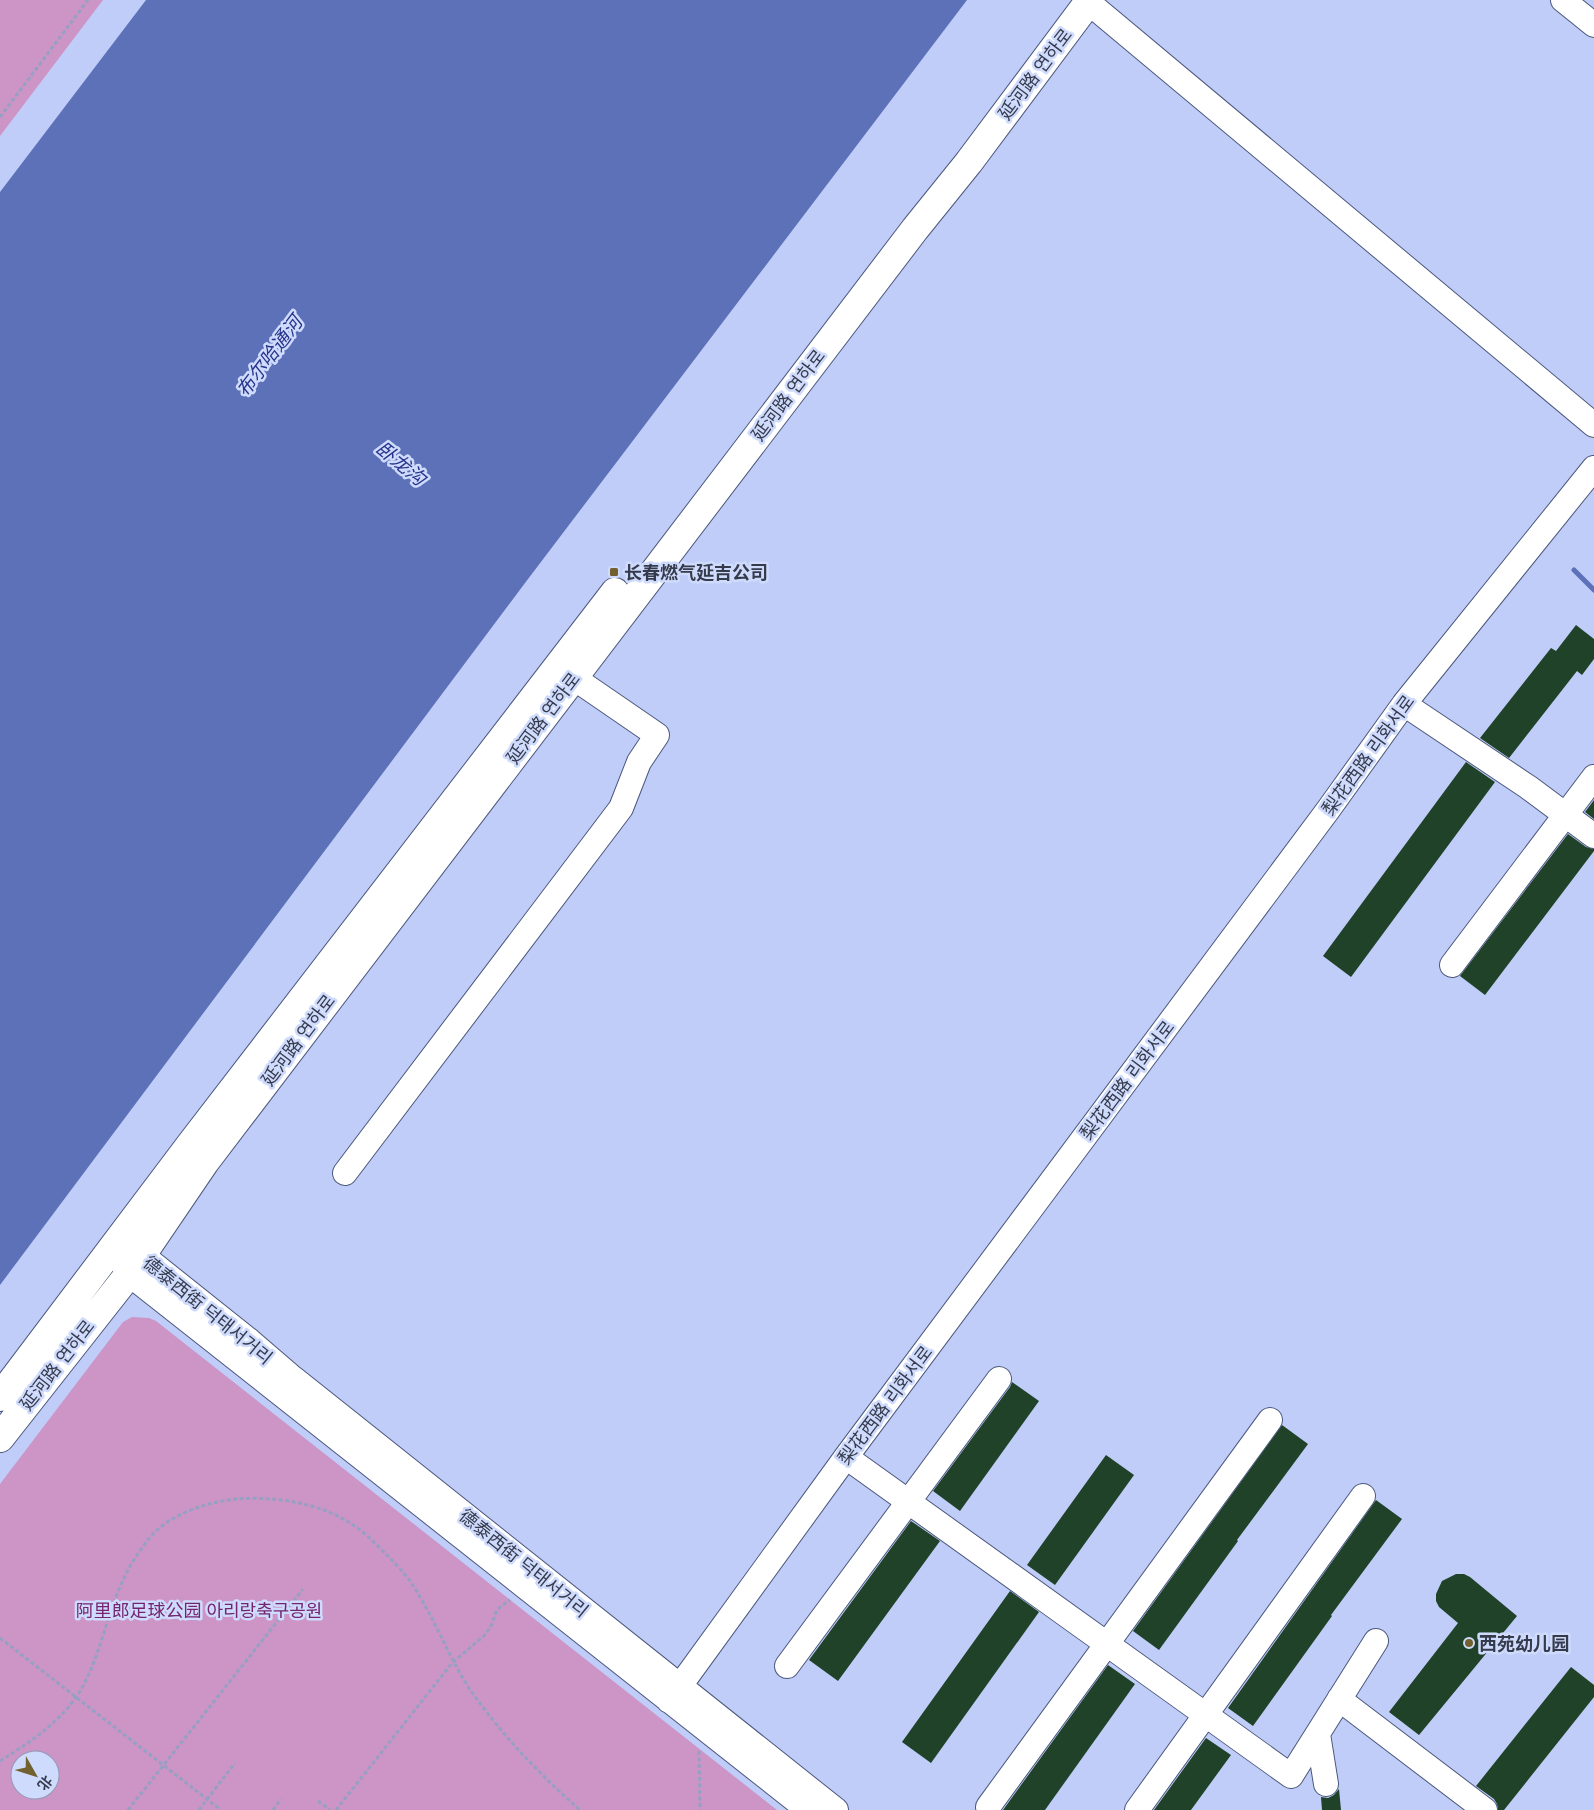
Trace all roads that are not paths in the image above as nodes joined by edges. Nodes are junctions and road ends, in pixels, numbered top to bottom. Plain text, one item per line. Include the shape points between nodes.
1 (1563, 0) edge
2 (1081, 1) edge
3 (1594, 26) edge
4 (1594, 425) edge
5 (1594, 468) edge
6 (574, 678) junction
7 (1404, 704) junction
8 (1594, 777) edge
9 (1564, 814) junction
10 (1594, 836) edge
11 (1452, 965) dead end
12 (346, 1173) dead end
13 (113, 1247) junction
14 (136, 1265) junction
15 (999, 1379) dead end
16 (0, 1397) edge
17 (1270, 1420) dead end
18 (0, 1438) edge
19 (846, 1457) junction
20 (1363, 1496) dead end
21 (908, 1502) junction
22 (1376, 1641) dead end
23 (1107, 1644) junction
24 (787, 1666) dead end
25 (674, 1694) junction
26 (1339, 1700) junction
27 (1206, 1714) junction
28 (1318, 1734) junction
29 (1326, 1784) dead end
30 (988, 1807) dead end
31 (808, 1810) edge
32 (836, 1810) edge
33 (1137, 1810) edge
34 (1485, 1810) edge

1 - 3 street
2 - 4 street
2 - 6 main road, 延河路 연하로 via 975,154
2 - 13 main road, 延河路 연하로 via 956,149
5 - 7 street, 梨花西路 리화서로
6 - 12 street via 657,735 639,762 621,808
6 - 14 main road, 延河路 연하로 via 205,1162
7 - 9 street
7 - 19 street, 梨花西路 리화서로
8 - 9 street
9 - 10 street
9 - 11 street
13 - 14 street, 德泰西街 덕태서거리
13 - 16 main road, 延河路 연하로
14 - 18 main road, 延河路 연하로
14 - 25 street, 德泰西街 덕태서거리
15 - 21 street
17 - 23 street
19 - 21 street
19 - 25 street, 梨花西路 리화서로
20 - 27 street
21 - 23 street
21 - 24 street
22 - 26 street
23 - 27 street
23 - 30 street
25 - 31 street, 德泰西街 덕태서거리
25 - 32 street, 德泰西街 덕태서거리
26 - 28 street
26 - 34 street
27 - 28 street via 1291,1776
27 - 33 street
28 - 29 street

